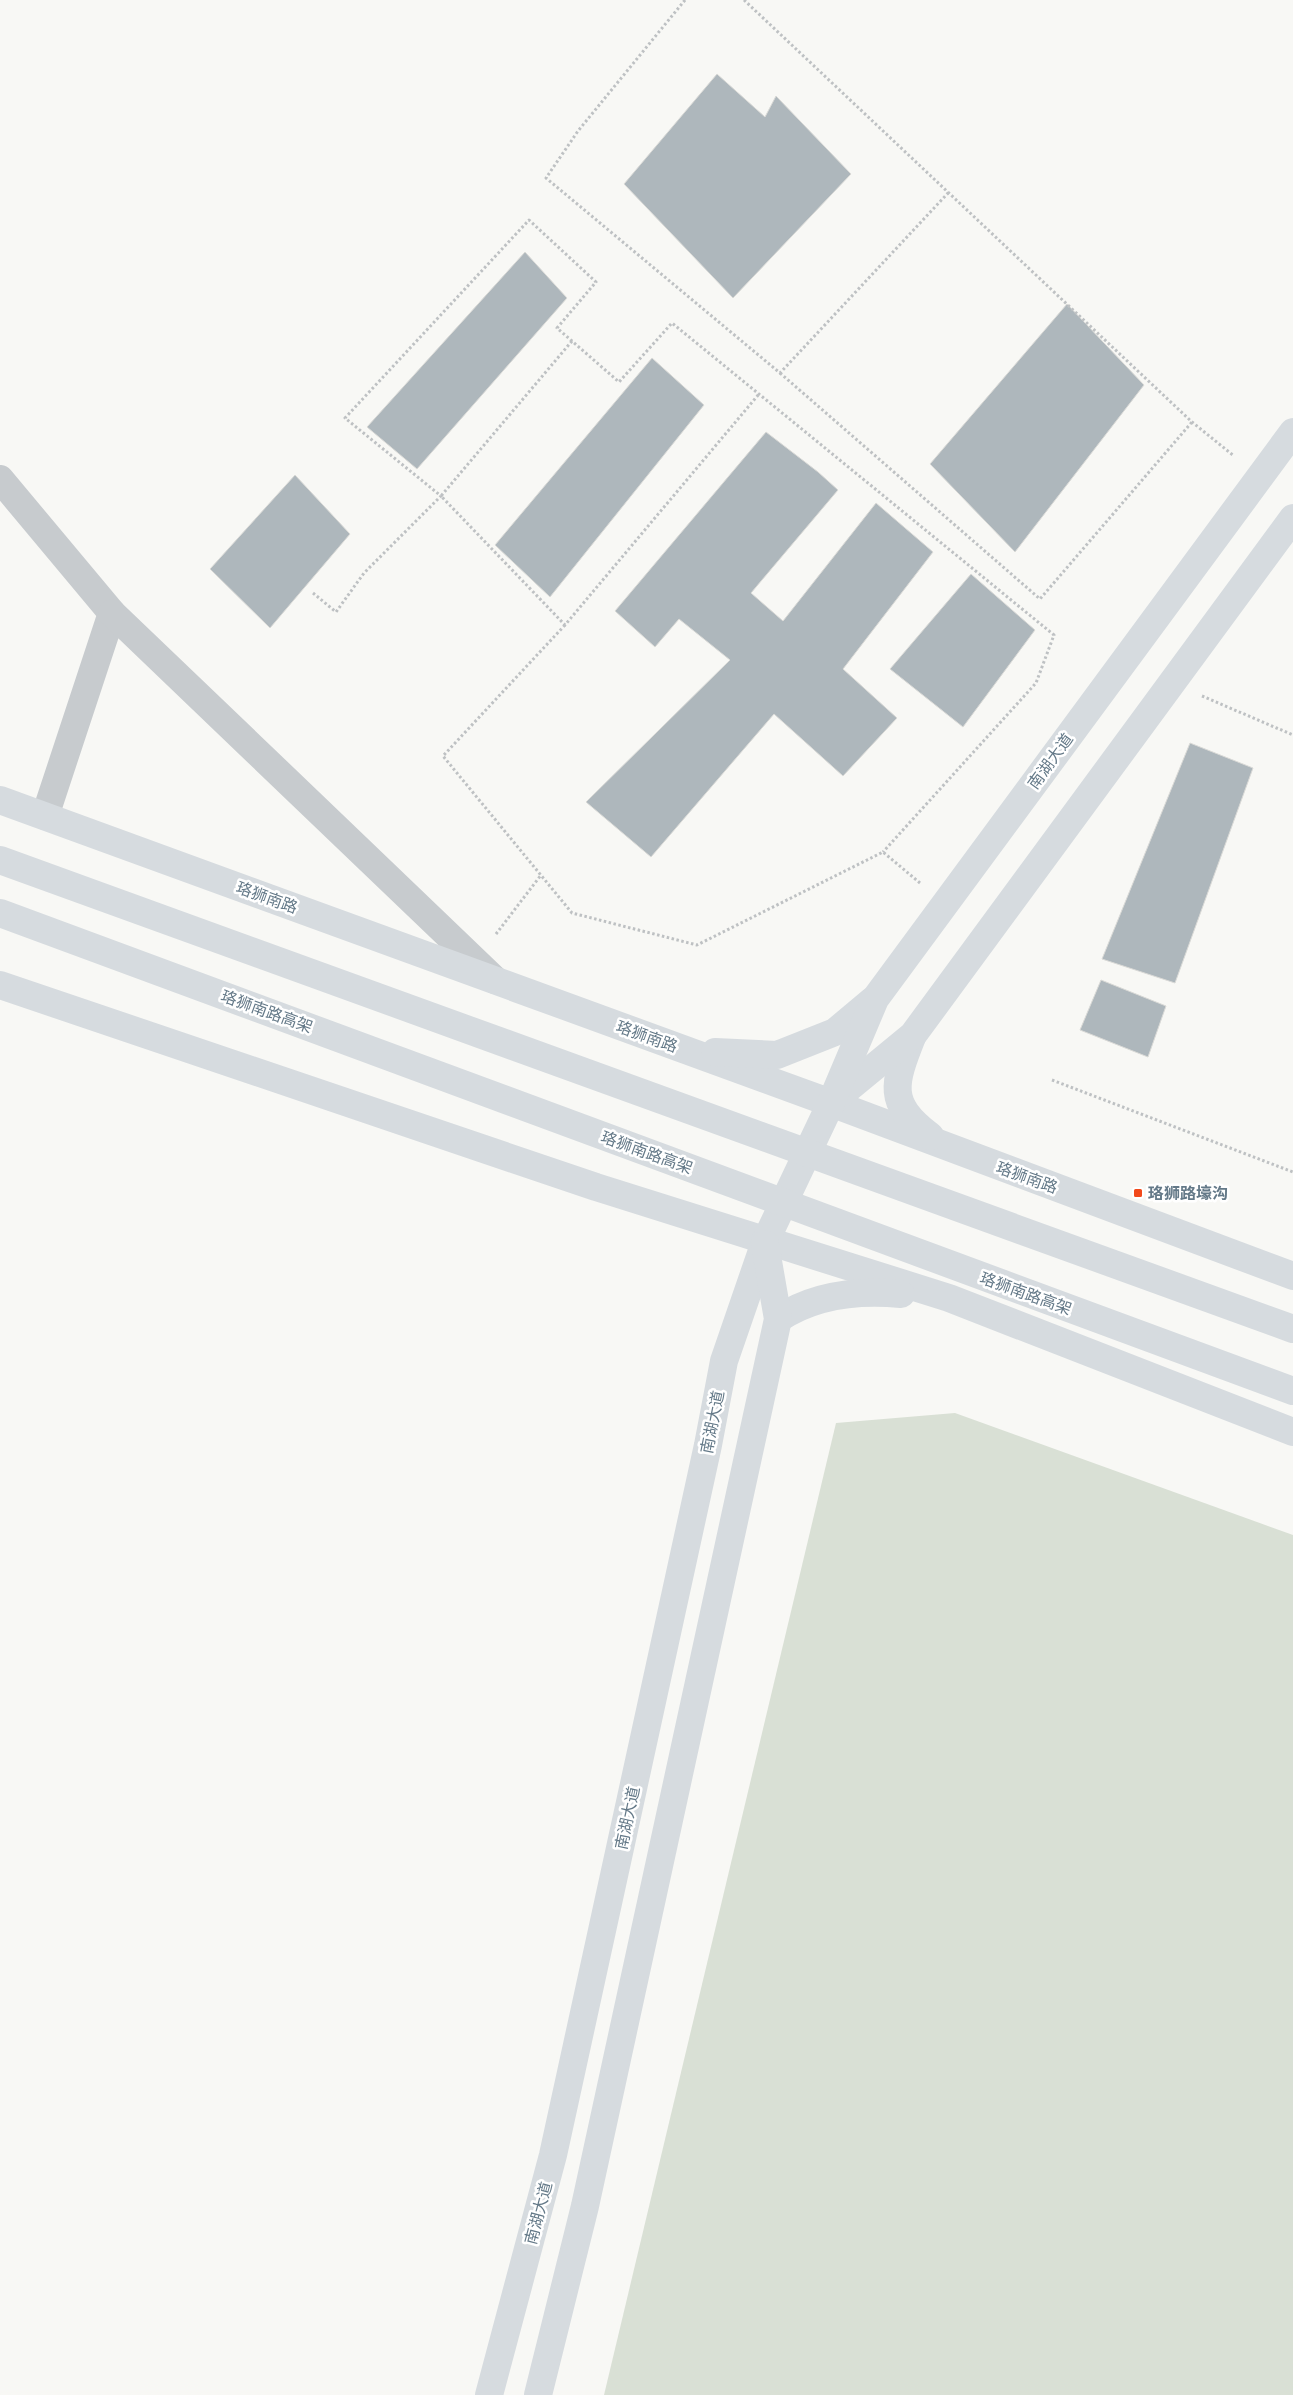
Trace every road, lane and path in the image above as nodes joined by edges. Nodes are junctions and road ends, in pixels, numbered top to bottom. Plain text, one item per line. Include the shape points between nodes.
1 (686, 0) edge
2 (744, 0) edge
3 (949, 192) junction
4 (572, 341) junction
5 (780, 373) junction
6 (759, 394) junction
7 (1192, 422) junction
8 (1293, 432) edge
9 (1260, 476) junction
10 (0, 479) edge
11 (441, 496) junction
12 (1293, 518) edge
13 (313, 593) dead end
14 (112, 613) junction
15 (565, 625) junction
16 (1172, 683) junction
17 (1293, 736) edge
18 (0, 800) edge
19 (45, 816) junction
20 (883, 852) junction
21 (0, 860) edge
22 (541, 875) junction
23 (945, 903) junction
24 (0, 914) edge
25 (475, 961) junction
26 (494, 980) junction
27 (0, 985) edge
28 (875, 998) junction
29 (913, 1035) junction
30 (689, 1051) junction
31 (1052, 1080) dead end
32 (831, 1103) junction
33 (946, 1147) junction
34 (1293, 1172) edge
35 (765, 1242) junction
36 (1293, 1276) edge
37 (949, 1298) junction
38 (778, 1319) junction
39 (1293, 1329) edge
40 (1293, 1391) edge
41 (1293, 1432) edge
42 (489, 2395) edge
43 (538, 2395) edge

1 - 5 path via 578,131 546,178
2 - 3 path
3 - 5 path
3 - 7 path
4 - 6 path via 619,382 672,323
4 - 11 path
4 - 11 path via 557,328 596,282 528,220 345,418
5 - 7 path via 1040,600
6 - 15 path
6 - 20 path via 1054,635 1036,683
7 - 9 path
8 - 9 main road, 南湖大道
9 - 23 main road, 南湖大道
10 - 14 street
11 - 13 path via 364,573 336,612
11 - 15 path
12 - 16 main road, 南湖大道
14 - 19 street
14 - 25 street
15 - 22 path via 443,756
16 - 17 path
16 - 29 main road, 南湖大道
18 - 19 main road, 珞狮南路
19 - 26 main road, 珞狮南路
20 - 22 path via 697,945 572,913
20 - 23 path
21 - 39 main road
22 - 25 path
23 - 28 main road, 南湖大道
24 - 40 main road, 珞狮南路高架
25 - 26 street
26 - 30 main road, 珞狮南路
27 - 35 main road
28 - 30 main road via 835,1032 777,1055
28 - 32 main road, 南湖大道
29 - 32 main road, 南湖大道
29 - 33 main road via 897,1076 900,1102 910,1120
30 - 32 main road, 珞狮南路
31 - 34 path
32 - 33 main road, 珞狮南路
32 - 35 main road, 南湖大道
33 - 36 main road, 珞狮南路
35 - 37 main road
35 - 38 main road
35 - 42 main road, 南湖大道 via 724,1361 553,2155
37 - 38 main road via 882,1292 841,1293 794,1308
37 - 41 main road
38 - 43 main road via 585,2206

